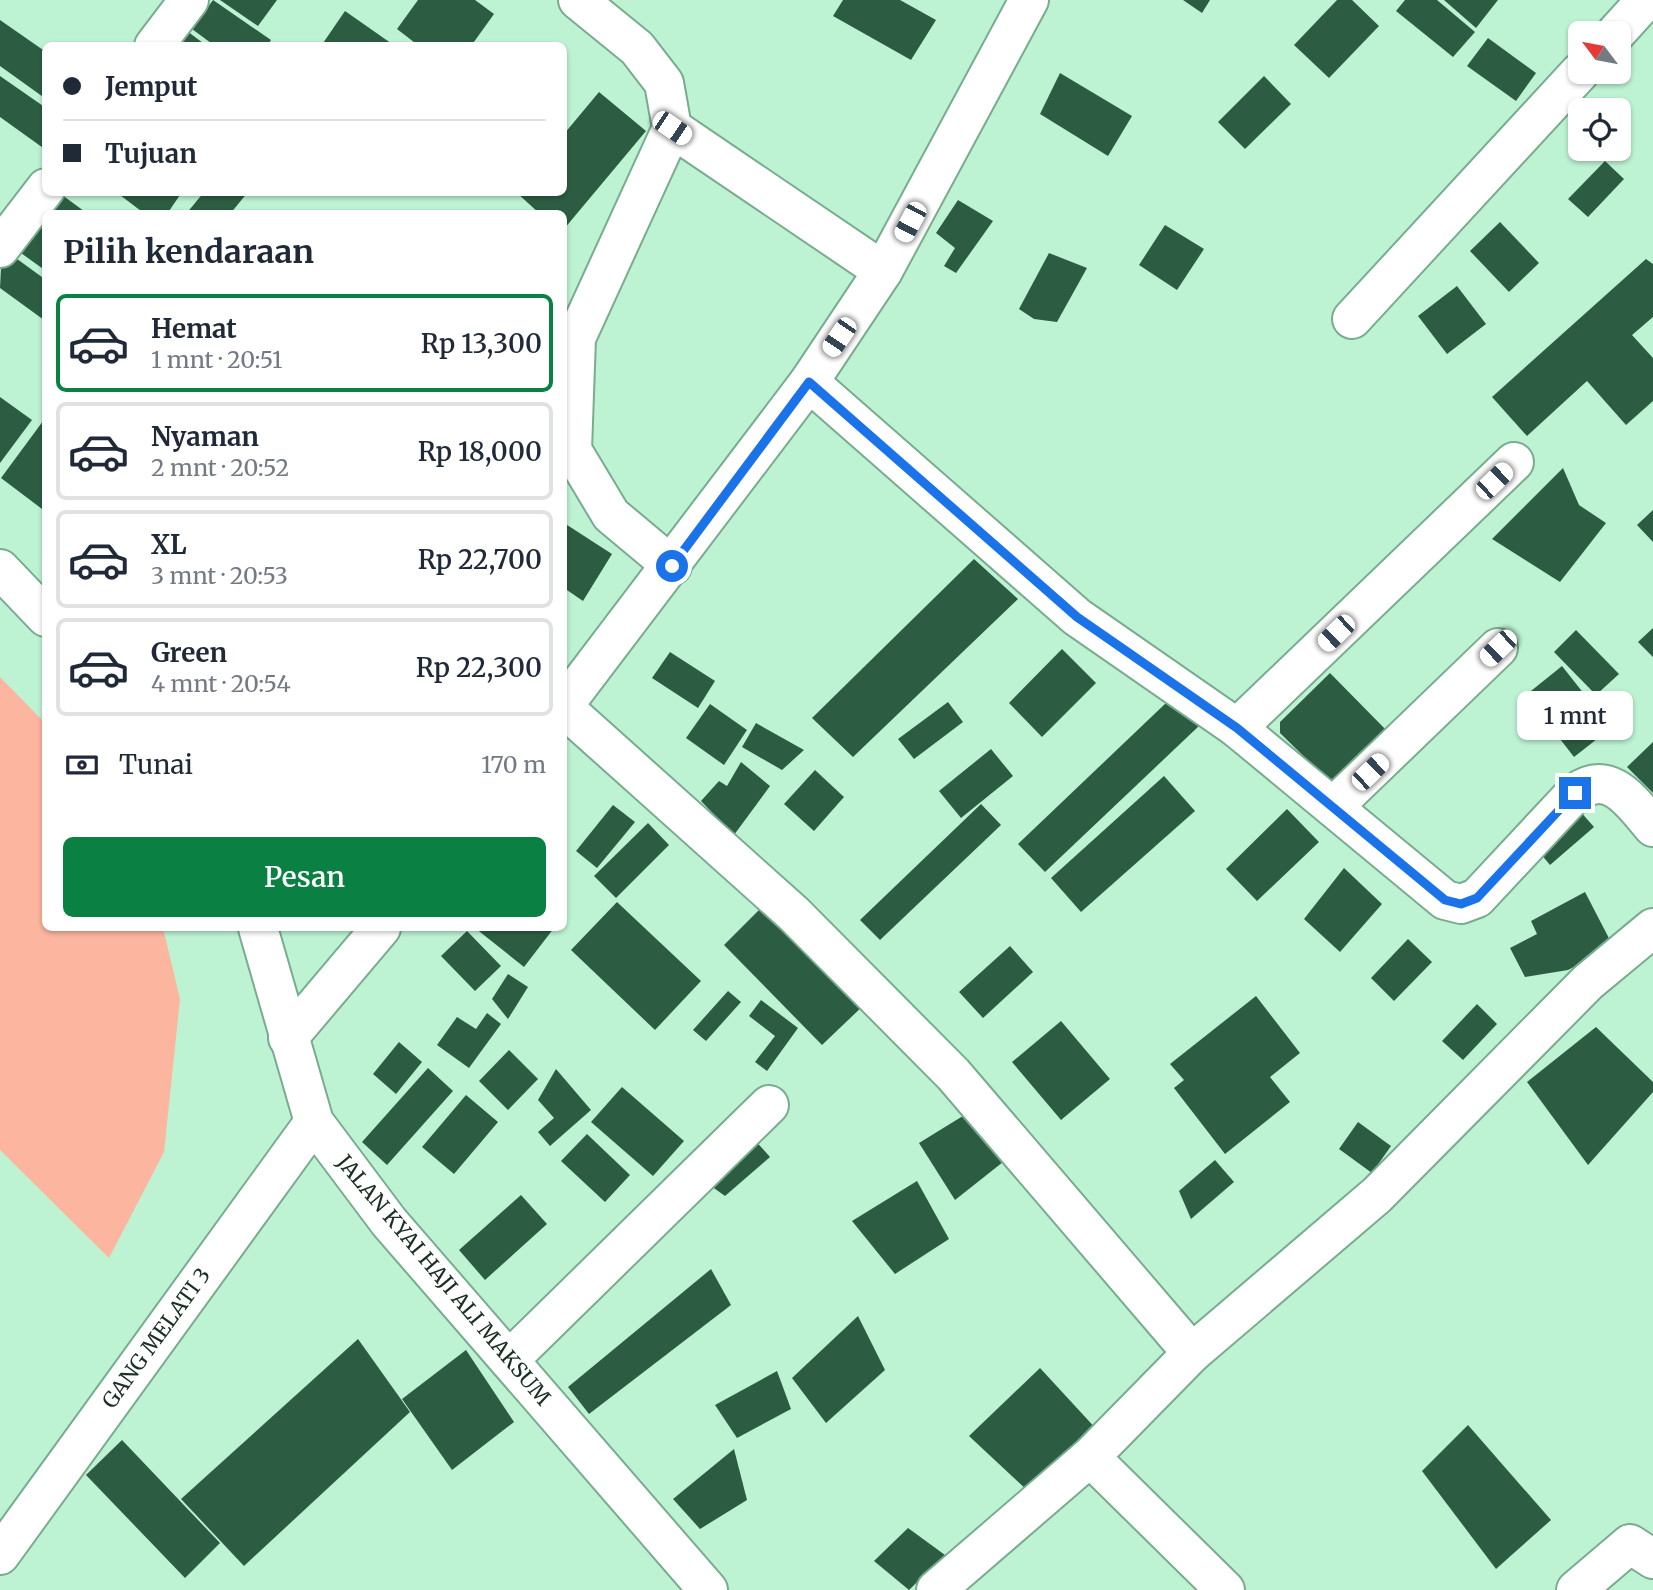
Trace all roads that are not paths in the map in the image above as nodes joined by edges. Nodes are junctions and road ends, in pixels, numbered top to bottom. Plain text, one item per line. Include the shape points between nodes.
1 (189, 0) edge
2 (578, 0) edge
3 (1029, 0) edge
4 (157, 42) edge
5 (1569, 84) edge
6 (672, 128) junction
7 (42, 193) edge
8 (0, 248) edge
9 (883, 271) junction
10 (1352, 319) dead end
11 (809, 382) junction
12 (1514, 462) dead end
13 (672, 566) junction
14 (0, 569) edge
15 (42, 613) edge
16 (1498, 648) dead end
17 (567, 703) edge
18 (567, 710) edge
19 (1237, 728) junction
20 (1333, 807) junction
21 (1653, 827) edge
22 (1653, 928) edge
23 (259, 931) edge
24 (365, 933) edge
25 (288, 1038) junction
26 (769, 1105) dead end
27 (314, 1122) junction
28 (1192, 1353) junction
29 (509, 1360) junction
30 (1090, 1457) junction
31 (0, 1555) edge
32 (1653, 1559) edge
33 (708, 1590) edge
34 (936, 1590) edge
35 (1225, 1590) edge
36 (1576, 1590) edge

1 - 4 street
2 - 6 street via 637,48 664,83
3 - 9 street
5 - 10 street
6 - 9 street
6 - 13 street via 576,338 572,450 611,515
7 - 8 street
9 - 11 street
11 - 13 street
11 - 19 street via 1077,617
12 - 19 street
13 - 17 street
14 - 15 street
16 - 20 street
18 - 28 street via 794,914 953,1074
19 - 20 street
20 - 21 street via 1445,900 1461,904 1477,898 1588,784 1609,784 1630,799
22 - 28 street via 1588,982 1377,1195
23 - 25 street, JALAN KYAI HAJI ALI MAKSUM
24 - 25 street
25 - 27 street, JALAN KYAI HAJI ALI MAKSUM
26 - 29 street
27 - 29 street, JALAN KYAI HAJI ALI MAKSUM via 389,1222
27 - 31 street, GANG MELATI 3
28 - 30 street
29 - 33 street, JALAN KYAI HAJI ALI MAKSUM
30 - 34 street
30 - 35 street
32 - 36 street via 1630,1544

